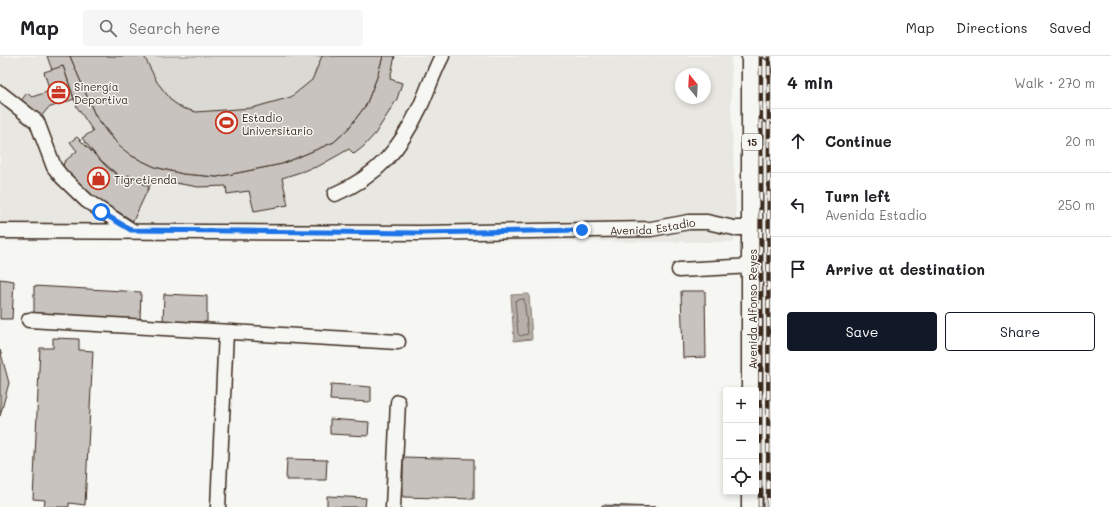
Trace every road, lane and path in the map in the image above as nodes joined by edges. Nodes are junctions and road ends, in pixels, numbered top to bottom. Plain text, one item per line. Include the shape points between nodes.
1 (442, 56) edge
2 (752, 56) edge
3 (757, 56) edge
4 (0, 93) edge
5 (771, 113) edge
6 (334, 194) dead end
7 (752, 228) junction
8 (131, 230) junction
9 (0, 231) edge
10 (753, 266) junction
11 (679, 270) dead end
12 (29, 320) dead end
13 (226, 332) junction
14 (398, 342) dead end
15 (752, 387) edge
16 (398, 402) dead end
17 (752, 495) edge
18 (218, 507) edge
19 (393, 507) edge
20 (752, 507) edge

1 - 6 street via 409,129 394,150 362,181
2 - 7 highway, 15
3 - 5 highway
4 - 8 street via 37,122 54,167 62,177 101,212
7 - 8 street, Avenida Estadio via 689,222 651,229 428,233
7 - 10 highway, Avenida Alfonso Reyes / 15
8 - 9 street, Avenida Estadio
10 - 11 street
10 - 15 highway, Avenida Alfonso Reyes / 15
12 - 13 street
13 - 14 street
13 - 18 street
16 - 19 street
17 - 20 highway

